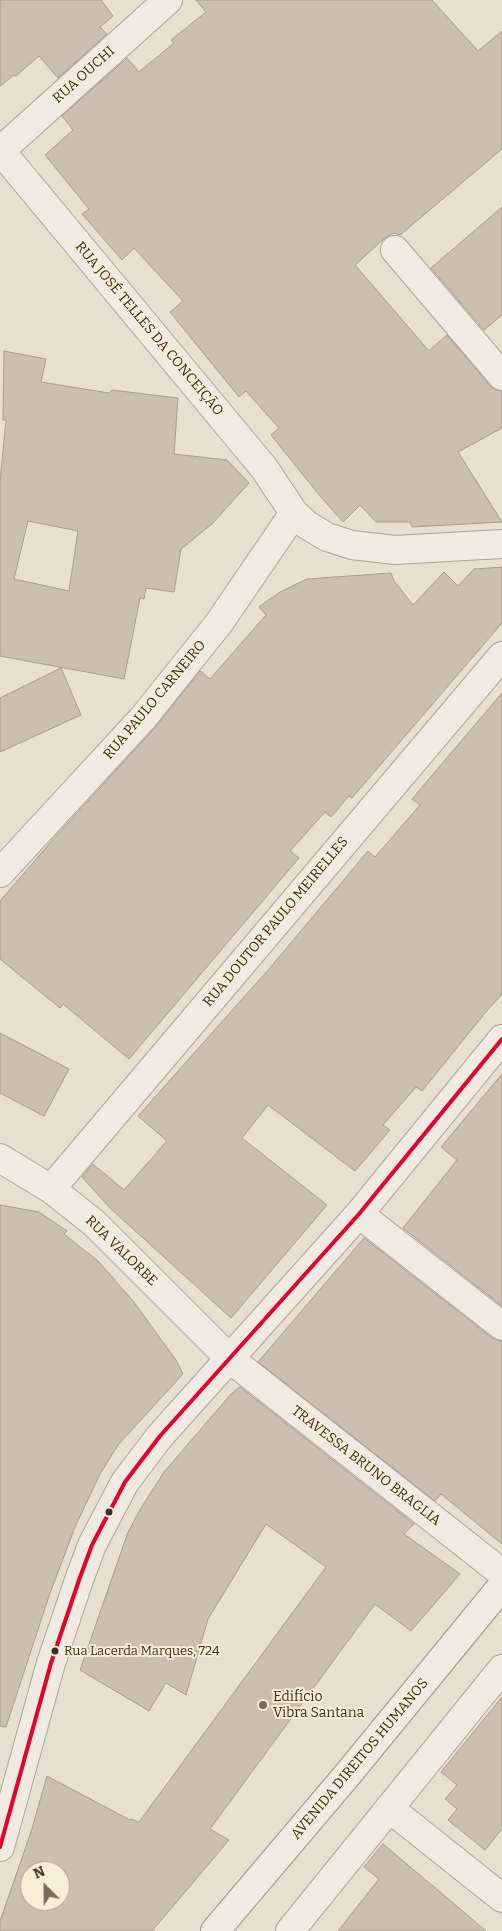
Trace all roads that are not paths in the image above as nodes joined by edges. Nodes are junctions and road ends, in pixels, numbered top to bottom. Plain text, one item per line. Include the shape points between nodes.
1 (168, 0) edge
2 (0, 150) edge
3 (395, 250) dead end
4 (502, 376) edge
5 (294, 512) junction
6 (502, 544) edge
7 (502, 656) edge
8 (0, 874) edge
9 (502, 1039) edge
10 (0, 1158) edge
11 (51, 1189) junction
12 (359, 1214) junction
13 (502, 1326) edge
14 (230, 1359) junction
15 (502, 1574) edge
16 (502, 1586) edge
17 (502, 1669) edge
18 (389, 1808) junction
19 (0, 1847) edge
20 (502, 1898) edge
21 (215, 1931) edge
22 (290, 1931) edge

1 - 2 street, RUA OUCHI
2 - 5 street, RUA JOSÉ TELLES DA CONCEIÇÃO via 264,468
3 - 4 street
5 - 6 street, RUA JOSÉ TELLES DA CONCEIÇÃO via 326,537 352,545 395,550
5 - 8 street, RUA PAULO CARNEIRO via 219,623 143,718
7 - 11 street, RUA DOUTOR PAULO MEIRELLES
9 - 12 street
10 - 11 street, RUA VALORBE
11 - 14 street, RUA VALORBE via 94,1223
12 - 13 street
12 - 14 street
14 - 15 street, TRAVESSA BRUNO BRAGLIA
14 - 19 street via 160,1436 125,1482 92,1546 51,1663
16 - 21 street, AVENIDA DIREITOS HUMANOS
17 - 18 street
18 - 20 street
18 - 22 street

